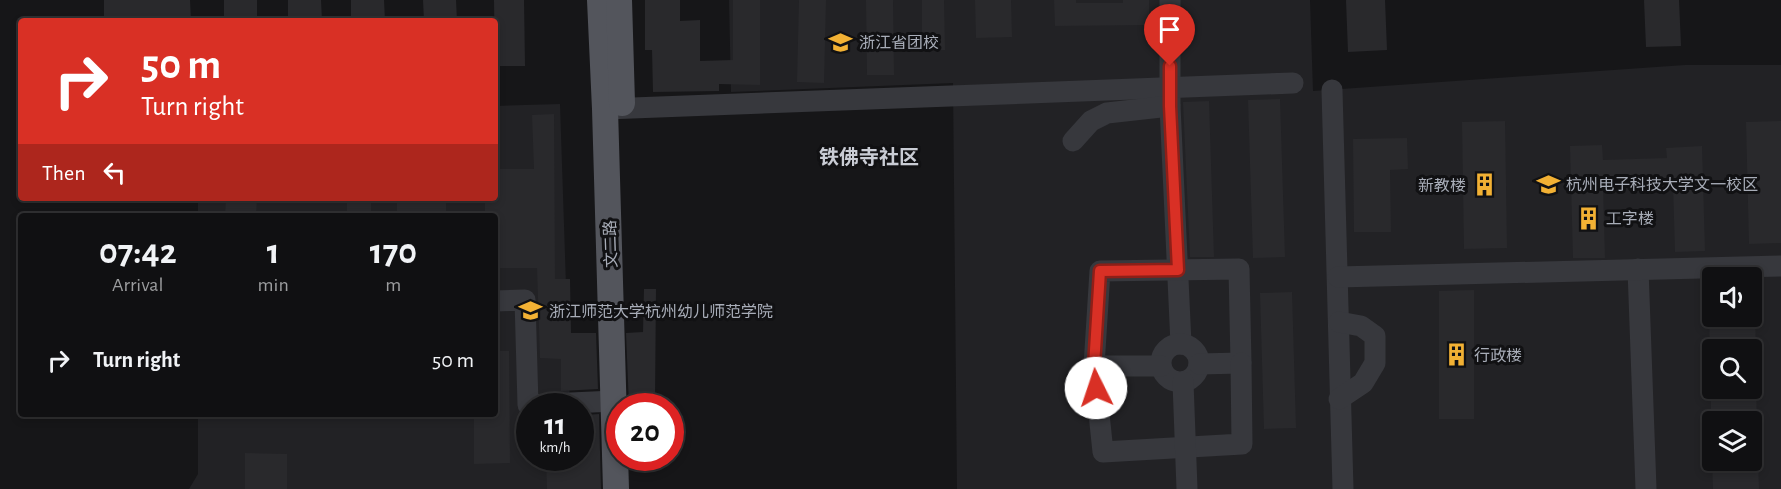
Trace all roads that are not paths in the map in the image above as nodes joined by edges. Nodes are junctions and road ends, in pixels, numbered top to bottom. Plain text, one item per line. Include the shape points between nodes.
1 (600, 0) edge
2 (620, 0) edge
3 (1170, 0) edge
4 (1293, 83) dead end
5 (1332, 90) dead end
6 (1170, 97) junction
7 (614, 109) junction
8 (1073, 141) dead end
9 (1781, 266) edge
10 (1638, 269) junction
11 (1178, 270) junction
12 (1338, 277) junction
13 (498, 301) edge
14 (1339, 322) junction
15 (1181, 344) junction
16 (1241, 363) junction
17 (1199, 364) junction
18 (1094, 366) junction
19 (1161, 366) junction
20 (1183, 382) junction
21 (621, 393) edge
22 (1339, 399) junction
23 (606, 404) edge
24 (1185, 447) junction
25 (617, 471) edge
26 (629, 471) edge
27 (616, 489) edge
28 (630, 489) edge
29 (1187, 489) edge
30 (1343, 489) edge
31 (1646, 489) edge

1 - 7 main road, 文二路
2 - 7 main road, 文二路
3 - 6 street
4 - 6 street
5 - 12 street
6 - 7 street
6 - 8 street via 1107,113 1091,121
6 - 11 street
7 - 21 main road, 文二路
9 - 10 street
10 - 12 street
10 - 31 street
11 - 15 street
11 - 16 street via 1239,269
11 - 18 street via 1100,271
12 - 14 street
13 - 23 street via 525,300 528,405
14 - 22 street
14 - 22 street via 1360,326 1376,336 1375,363 1363,383
15 - 17 street via 1196,352
15 - 19 street via 1165,350
16 - 17 street
16 - 24 street via 1242,444
17 - 20 street via 1194,376
18 - 19 street
18 - 24 street via 1103,452
19 - 20 street via 1166,377
20 - 24 street
22 - 30 street
24 - 29 street
25 - 27 main road, 文二路
26 - 28 main road

